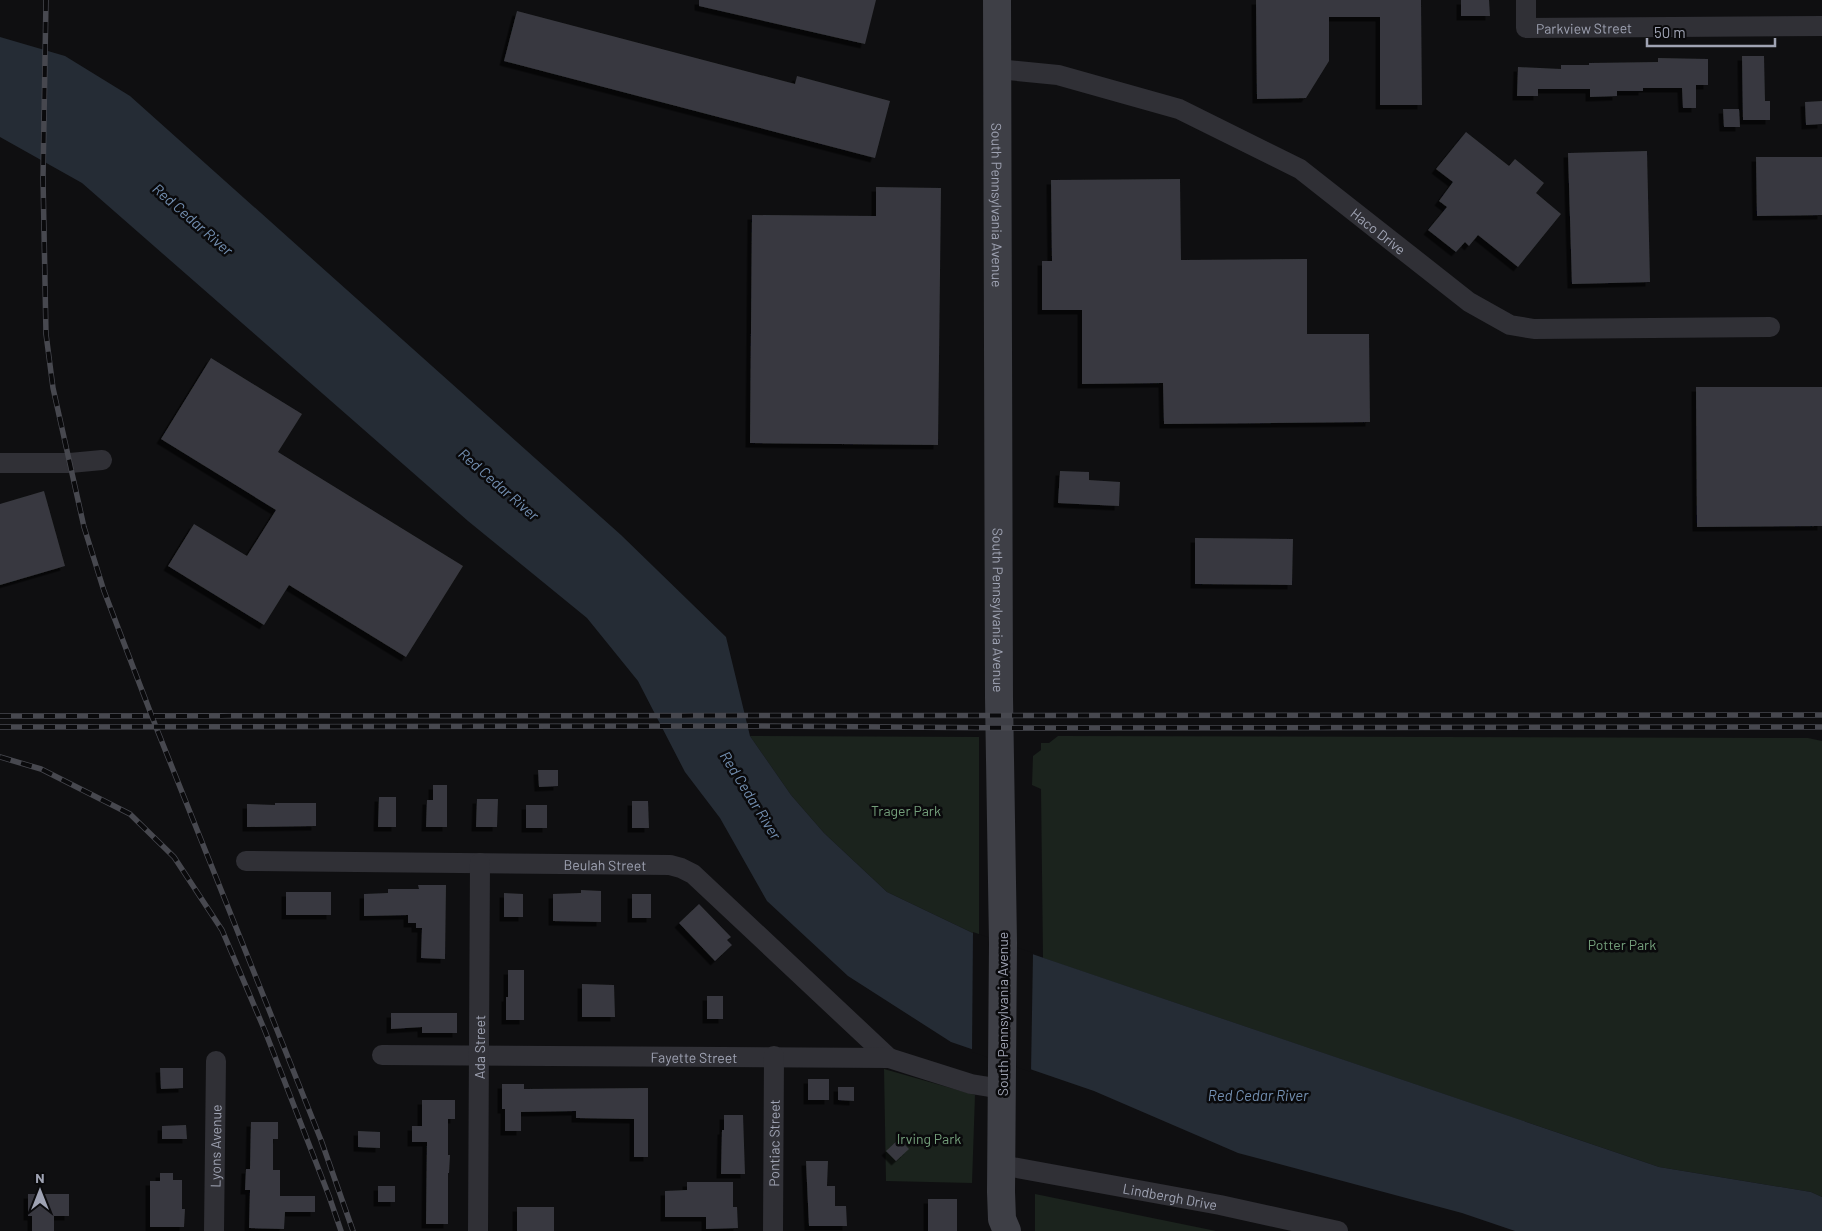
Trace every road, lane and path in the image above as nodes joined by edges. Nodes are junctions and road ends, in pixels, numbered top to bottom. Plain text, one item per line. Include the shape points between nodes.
1 (997, 0) edge
2 (1526, 0) edge
3 (1822, 26) edge
4 (997, 68) junction
5 (1770, 327) dead end
6 (102, 460) dead end
7 (0, 463) edge
8 (246, 861) dead end
9 (480, 863) junction
10 (480, 1054) junction
11 (382, 1055) dead end
12 (774, 1056) junction
13 (889, 1058) junction
14 (216, 1061) dead end
15 (1002, 1079) junction
16 (1001, 1164) junction
17 (1002, 1227) edge
18 (214, 1231) edge
19 (478, 1231) edge
20 (773, 1231) edge
21 (1338, 1231) edge

1 - 4 main road, South Pennsylvania Avenue
2 - 3 street, Parkview Street via 1526,28
4 - 5 street, Haco Drive via 1058,75 1179,109 1300,169 1468,302 1510,325 1534,328
4 - 15 main road, South Pennsylvania Avenue via 999,698 1004,943
6 - 7 street
8 - 9 street, Beulah Street
9 - 10 street, Ada Street
9 - 13 street, Beulah Street via 670,865 681,868 693,874
10 - 11 street, Fayette Street
10 - 12 street, Fayette Street
10 - 19 street, Ada Street
12 - 13 street, Fayette Street
12 - 20 street, Pontiac Street
13 - 15 street, Fayette Street via 971,1084
14 - 18 street, Lyons Avenue
15 - 16 main road, South Pennsylvania Avenue
16 - 17 main road, South Pennsylvania Avenue
16 - 21 street, Lindbergh Drive

